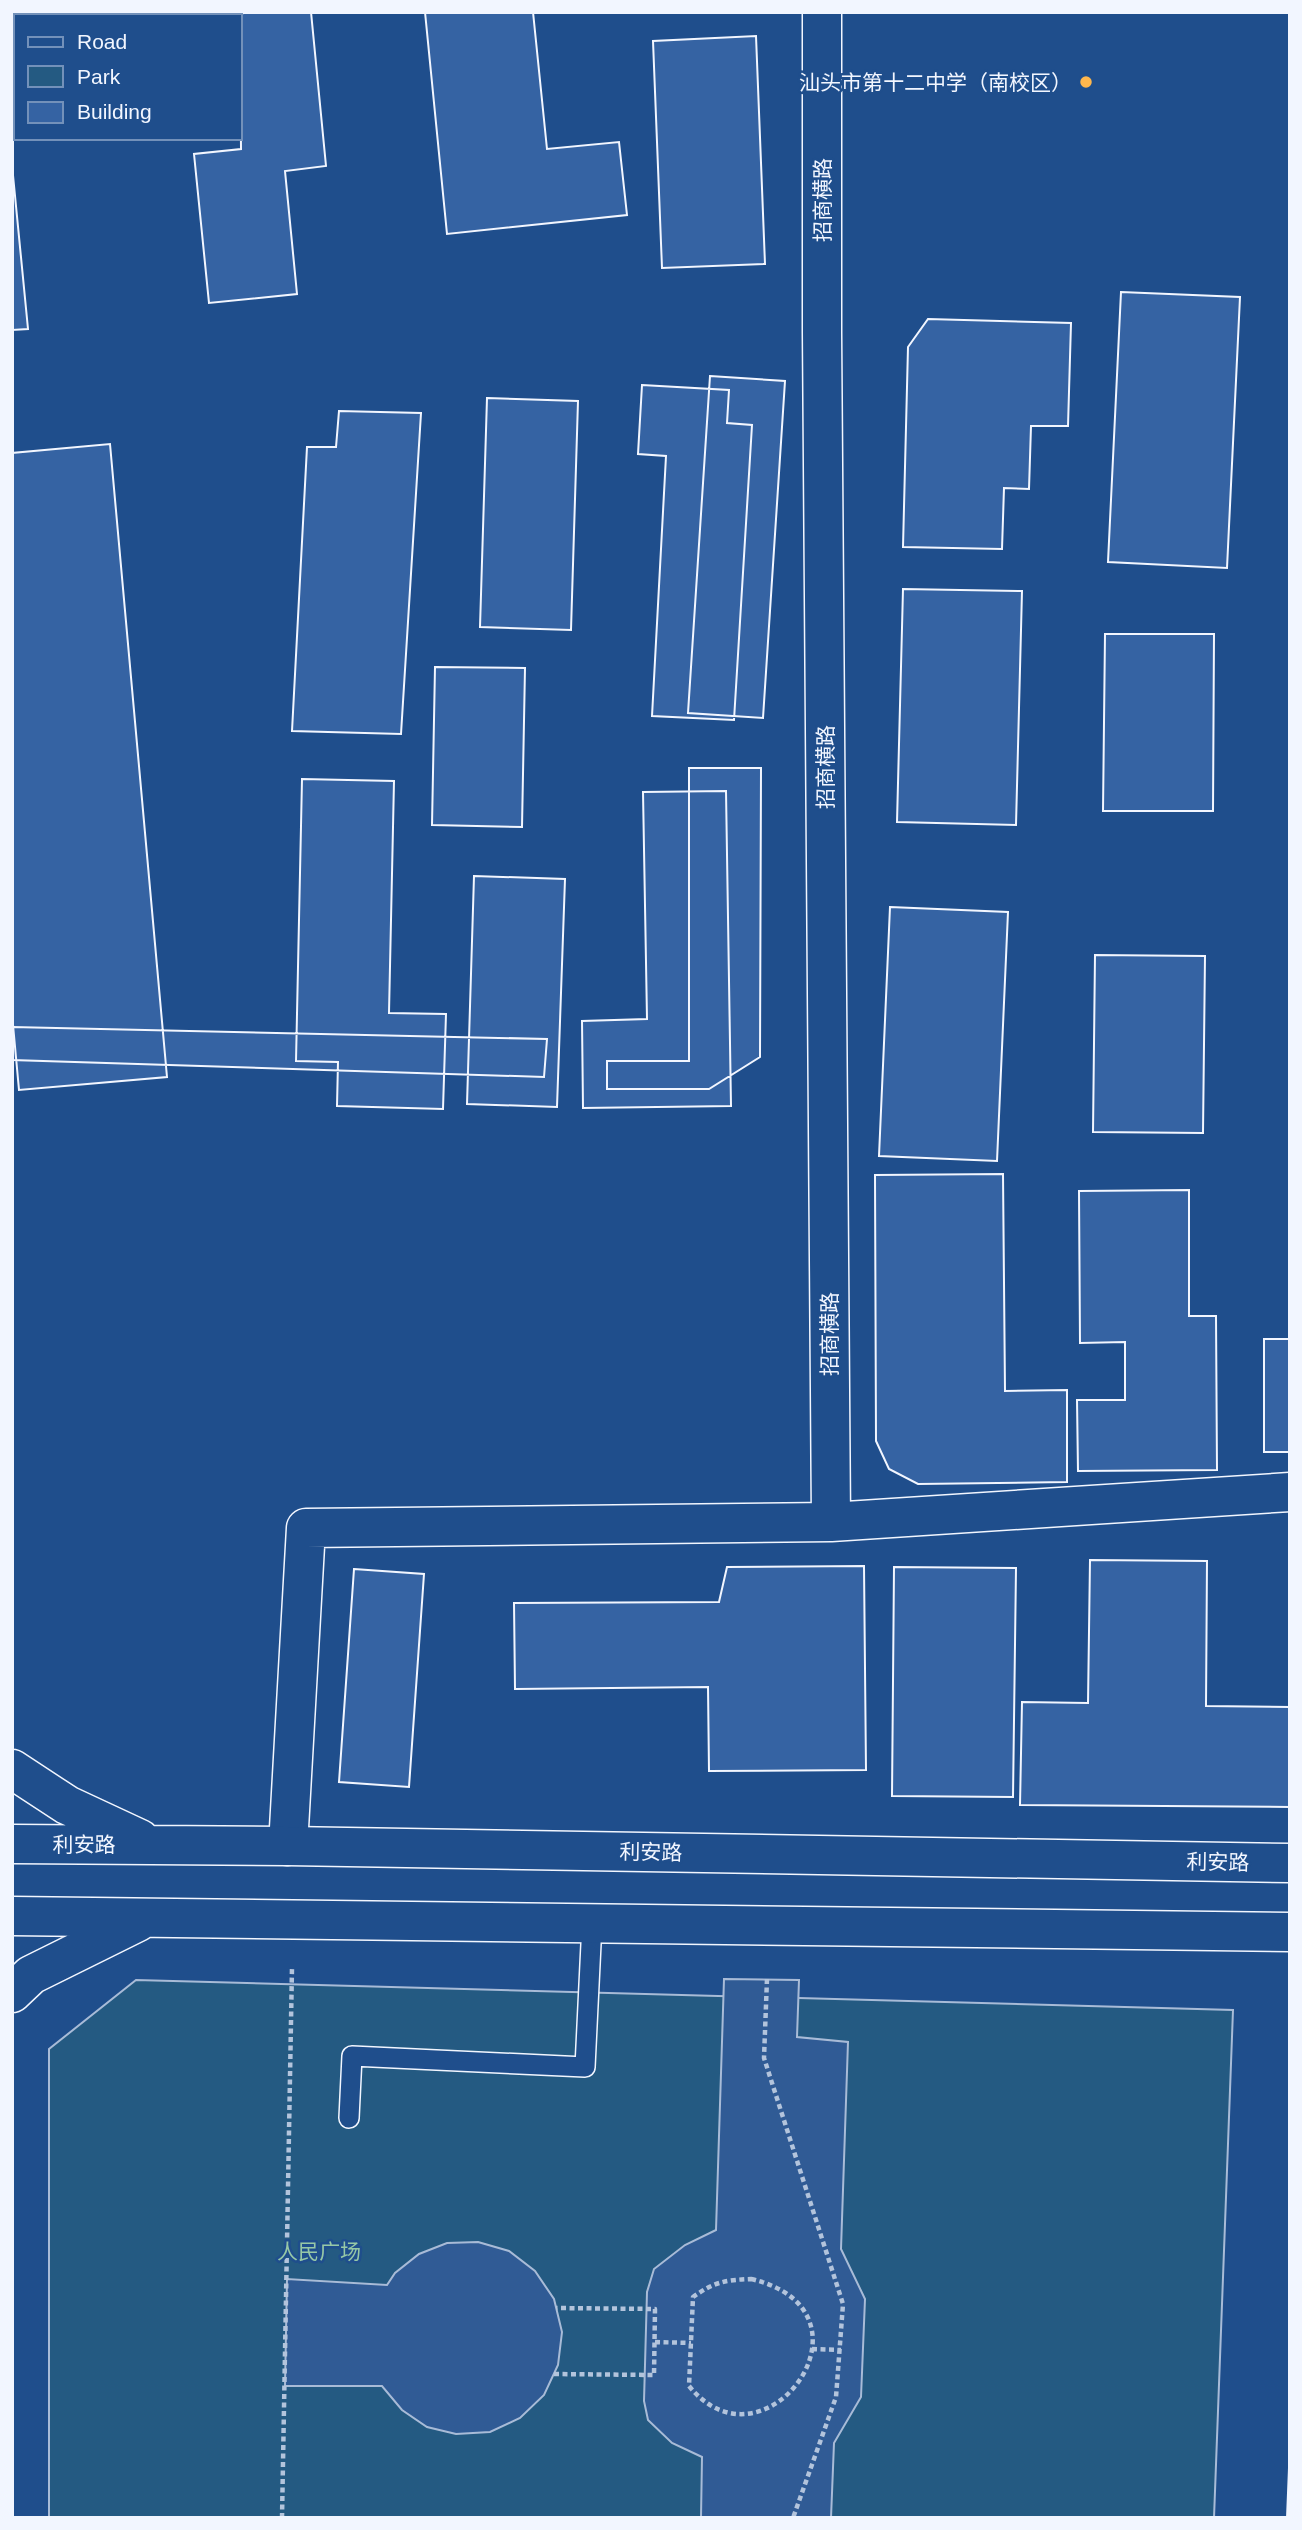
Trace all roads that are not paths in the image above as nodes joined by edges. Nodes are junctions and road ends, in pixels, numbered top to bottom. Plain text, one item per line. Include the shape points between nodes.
1 (822, 12) edge
2 (1290, 1492) edge
3 (831, 1522) junction
4 (12, 1769) edge
5 (12, 1844) edge
6 (151, 1845) junction
7 (288, 1846) junction
8 (1290, 1863) edge
9 (12, 1916) edge
10 (147, 1918) junction
11 (592, 1923) junction
12 (1290, 1932) edge
13 (12, 1993) edge
14 (349, 2118) dead end

1 - 3 street, 招商横路
2 - 3 street
3 - 7 street via 306,1528
4 - 6 street via 66,1805
5 - 6 street, 利安路
6 - 7 street, 利安路
7 - 8 street, 利安路
9 - 10 street
10 - 11 street
10 - 13 street via 31,1975
11 - 12 street
11 - 14 lane via 585,2067 352,2056

